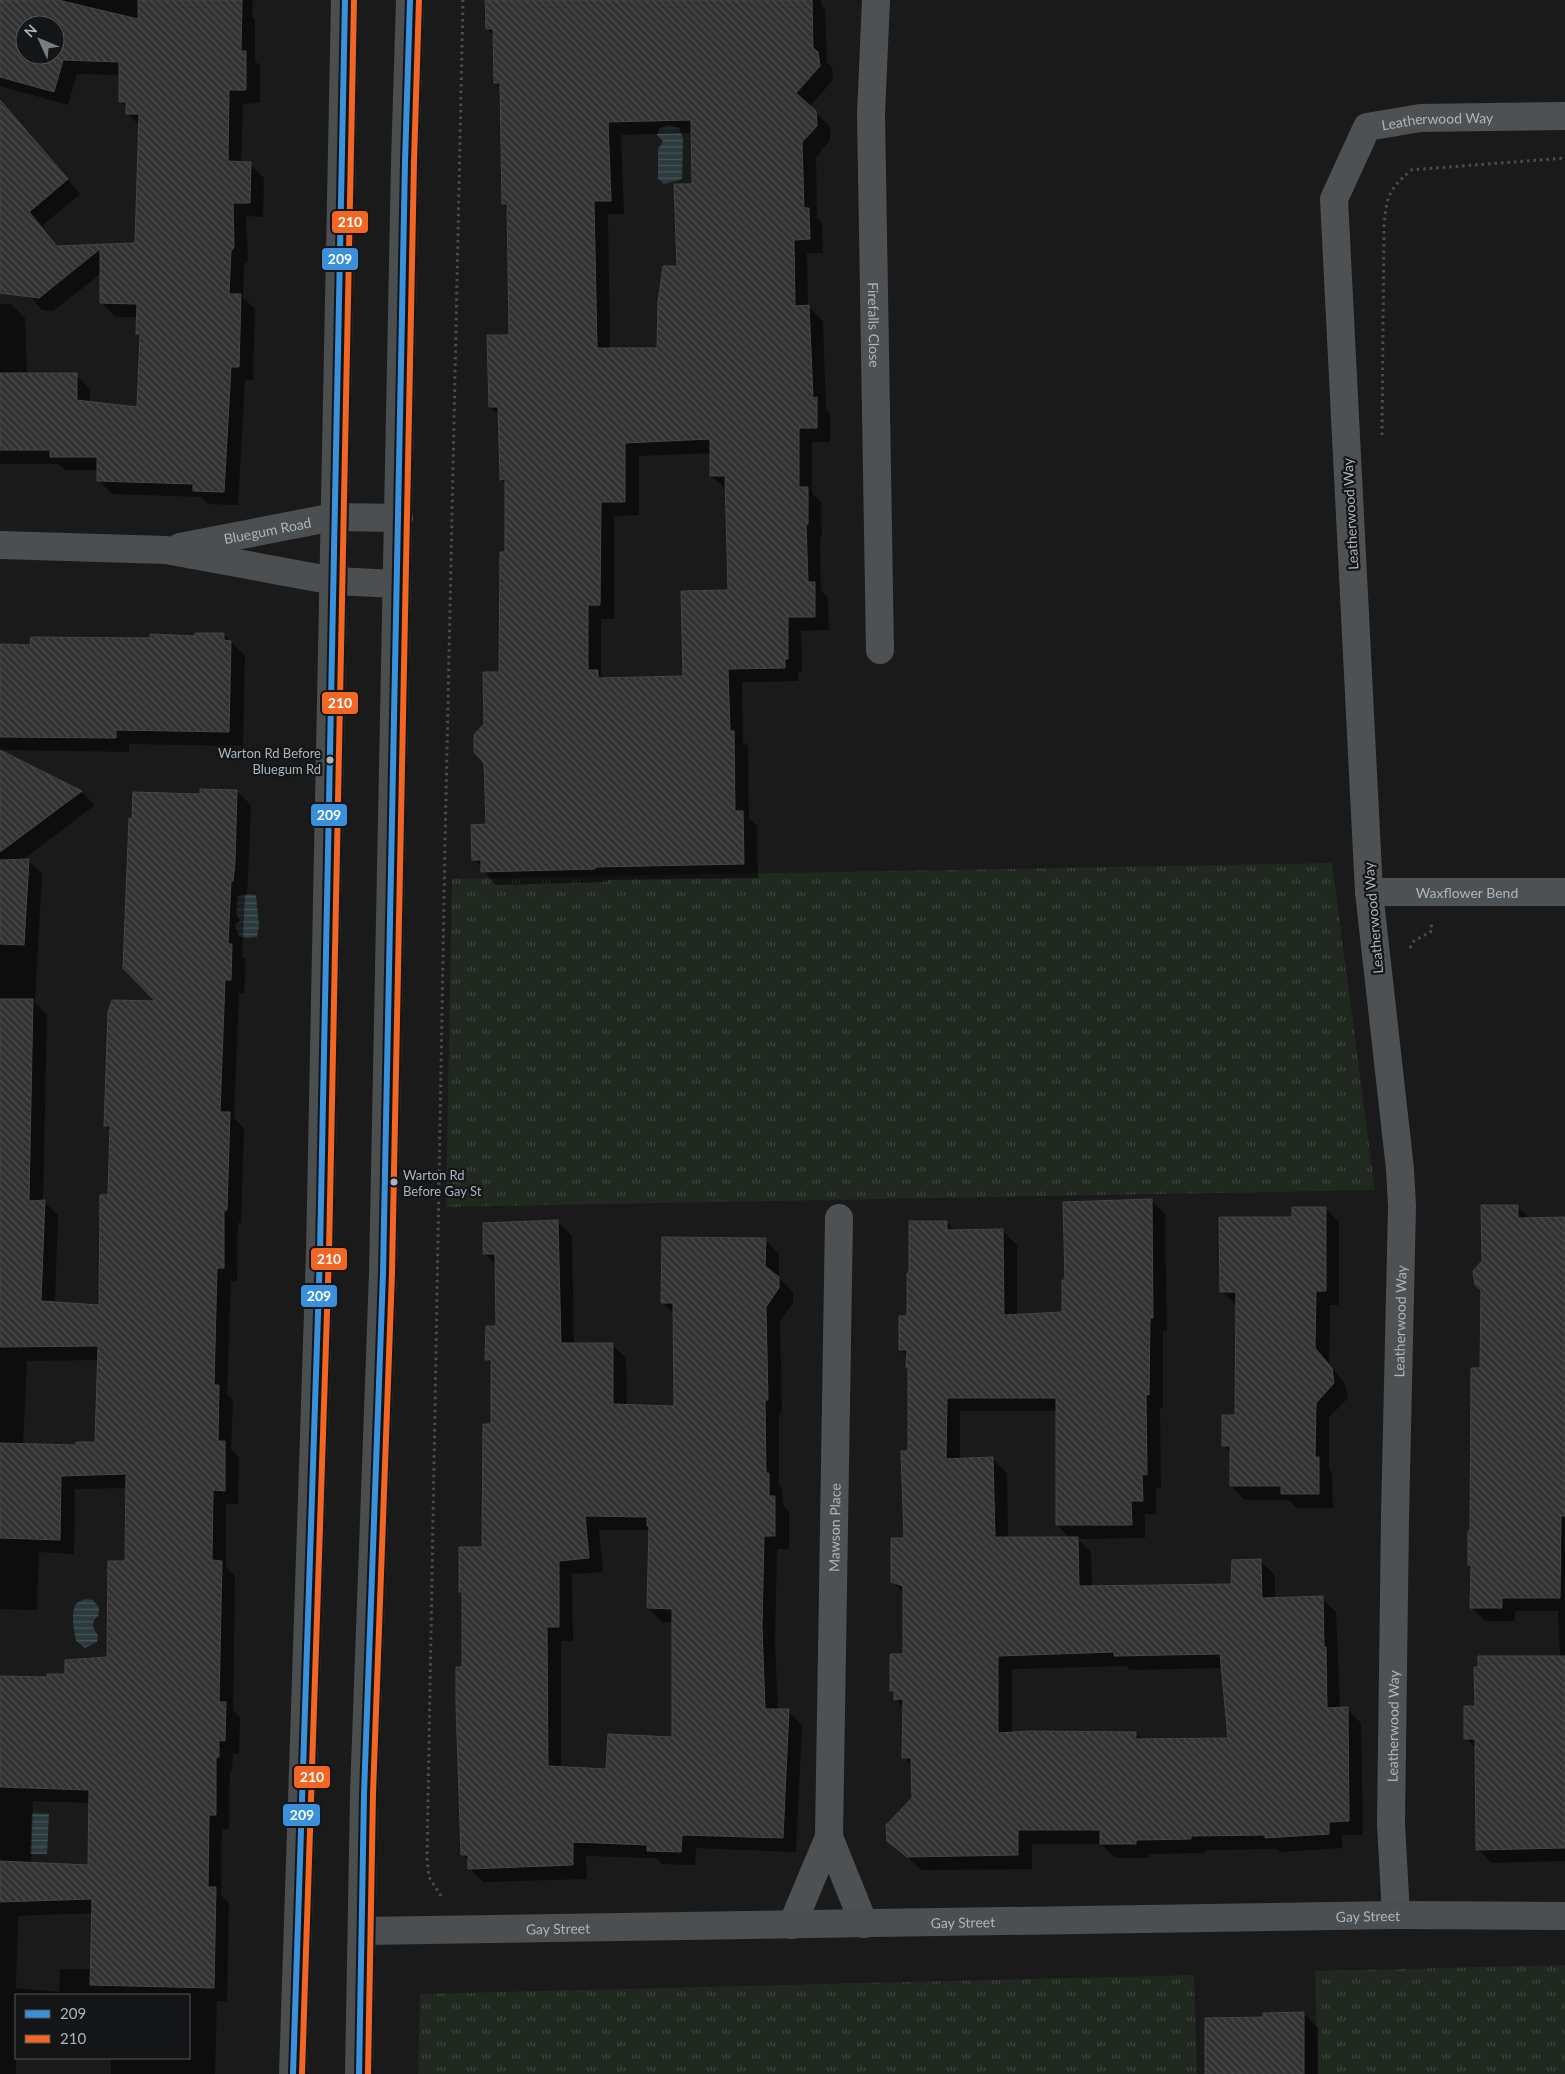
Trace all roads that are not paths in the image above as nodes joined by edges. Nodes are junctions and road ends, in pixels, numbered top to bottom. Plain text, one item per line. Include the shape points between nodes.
1 (345, 0) edge
2 (410, 0) edge
3 (876, 0) edge
4 (1565, 116) edge
5 (334, 517) junction
6 (399, 518) junction
7 (0, 545) edge
8 (166, 550) junction
9 (334, 581) junction
10 (396, 584) junction
11 (880, 650) dead end
12 (1369, 892) junction
13 (1565, 892) edge
14 (839, 1218) dead end
15 (829, 1836) junction
16 (1396, 1915) junction
17 (1565, 1916) edge
18 (864, 1924) junction
19 (792, 1925) junction
20 (362, 1931) junction
21 (293, 2074) edge
22 (359, 2074) edge

1 - 5 main road
2 - 6 main road
3 - 11 street, Firefalls Close via 871,114
4 - 12 street, Leatherwood Way via 1420,118 1367,127 1334,198
5 - 6 street, Bluegum Road
5 - 8 street, Bluegum Road
5 - 9 main road
6 - 10 main road
7 - 8 street, Bluegum Road
8 - 9 street, Bluegum Road
9 - 10 street, Bluegum Road
9 - 21 main road via 320,1252
10 - 20 main road via 383,1273
12 - 13 street, Waxflower Bend
12 - 16 street, Leatherwood Way via 1402,1206 1391,1824
14 - 15 street, Mawson Place
15 - 18 street, Mawson Place
15 - 19 street, Mawson Place
16 - 17 street, Gay Street
16 - 18 street, Gay Street
18 - 19 street, Gay Street
19 - 20 street, Gay Street
20 - 22 main road

